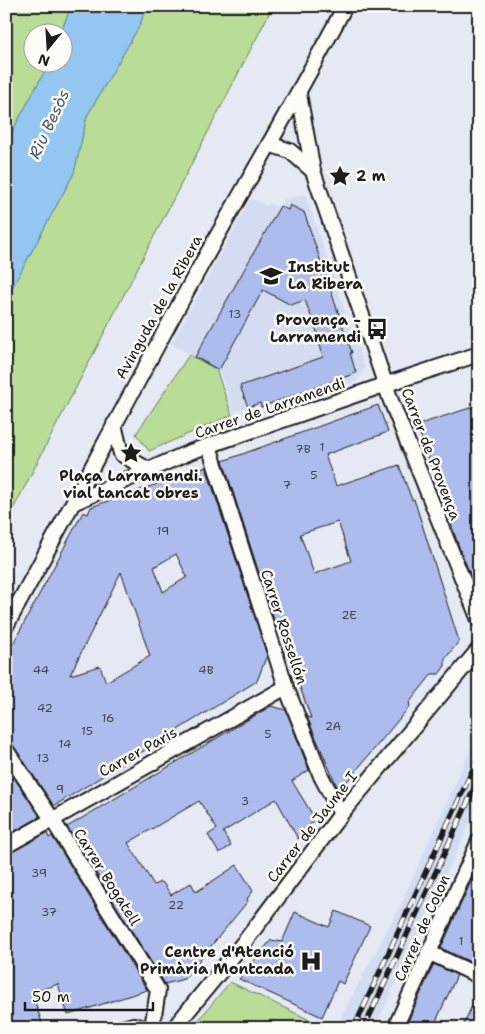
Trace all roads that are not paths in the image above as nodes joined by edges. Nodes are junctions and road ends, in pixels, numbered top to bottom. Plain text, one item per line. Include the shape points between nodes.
1 (345, 6) edge
2 (299, 94) junction
3 (269, 144) junction
4 (313, 171) junction
5 (479, 354) edge
6 (387, 384) junction
7 (114, 424) junction
8 (209, 446) junction
9 (149, 470) junction
10 (75, 502) junction
11 (479, 620) edge
12 (6, 626) edge
13 (479, 649) edge
14 (286, 687) junction
15 (6, 750) edge
16 (341, 814) junction
17 (52, 819) junction
18 (479, 841) edge
19 (6, 846) edge
20 (428, 952) junction
21 (479, 976) edge
22 (122, 1028) edge
23 (144, 1028) edge
24 (152, 1028) edge
25 (174, 1028) edge
26 (395, 1028) edge

1 - 2 street, Avinguda de la Ribera
2 - 3 street, Avinguda de la Ribera
2 - 4 street, Carrer de Provença
3 - 4 street via 290,151
3 - 7 street, Avinguda de la Ribera
4 - 6 street, Carrer de Provença
5 - 6 street, Carrer de Larramendi
6 - 8 street, Carrer de Larramendi
6 - 11 street, Carrer de Provença
7 - 9 street via 121,454
7 - 10 street, Avinguda de la Ribera
8 - 9 street, Carrer de Larramendi
8 - 14 street, Carrer Rossellón
9 - 10 street, Carrer de Larramendi
10 - 12 street, Avinguda de la Ribera
13 - 16 street, Carrer de Jaume I
14 - 16 street, Carrer Rossellón via 321,776
14 - 17 street, Carrer Paris
15 - 17 street, Carrer Bogatell
16 - 25 street, Carrer de Jaume I
17 - 19 street, Carrer Paris
17 - 24 street, Carrer Bogatell via 158,990
18 - 20 street, Carrer de Colon
20 - 21 street
20 - 26 street, Carrer de Colon
22 - 23 street via 134,1025

